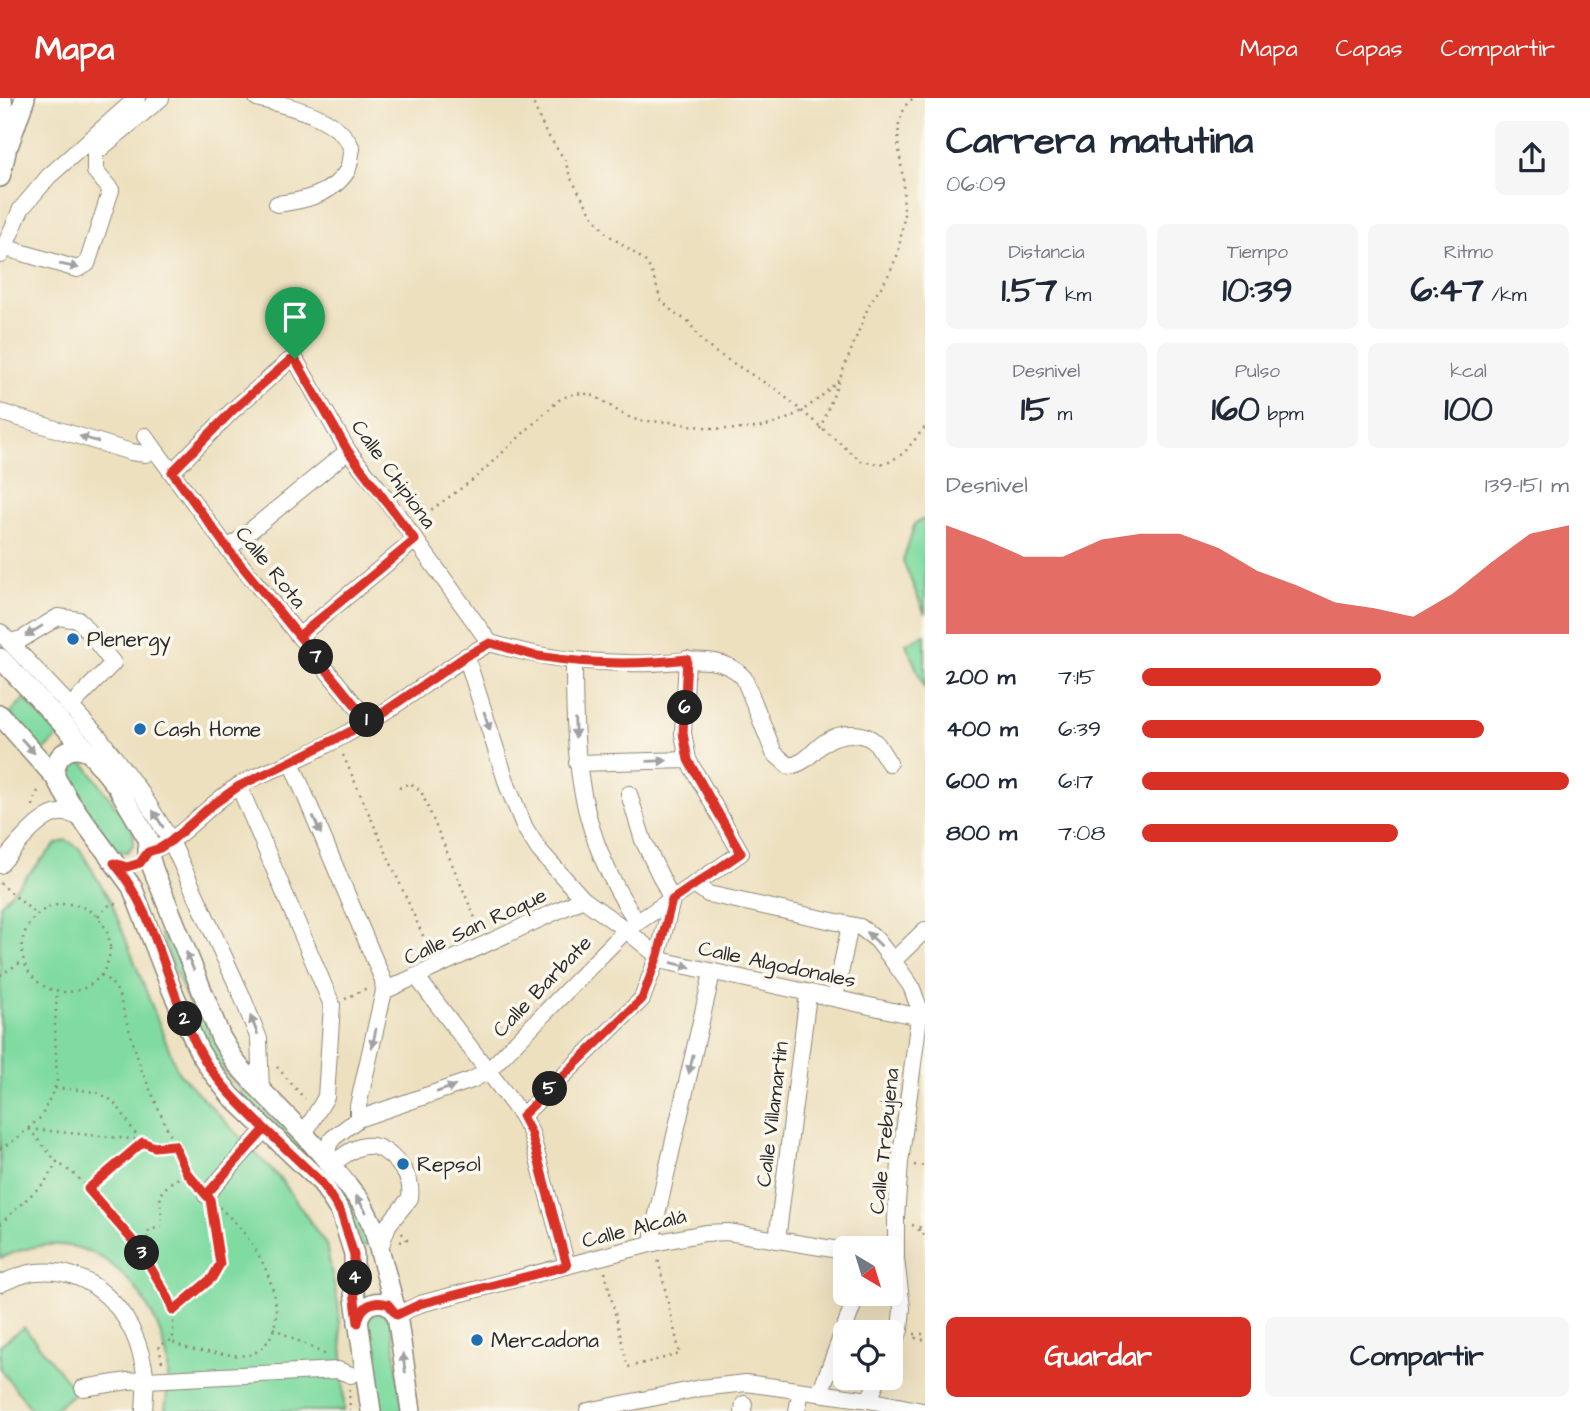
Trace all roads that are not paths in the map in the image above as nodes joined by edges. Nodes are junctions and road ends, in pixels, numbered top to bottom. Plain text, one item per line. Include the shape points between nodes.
1 (2, 98) edge
2 (25, 98) edge
3 (137, 98) edge
4 (160, 98) edge
5 (257, 98) edge
6 (6, 152) junction
7 (0, 177) edge
8 (277, 204) dead end
9 (2, 252) edge
10 (0, 412) edge
11 (145, 436) dead end
12 (155, 451) junction
13 (348, 451) junction
14 (172, 472) junction
15 (411, 534) junction
16 (228, 549) junction
17 (299, 636) junction
18 (490, 643) junction
19 (3, 644) edge
20 (466, 656) junction
21 (687, 659) junction
22 (575, 660) junction
23 (70, 707) junction
24 (2, 720) edge
25 (369, 722) junction
26 (90, 753) junction
27 (688, 760) junction
28 (290, 762) junction
29 (577, 763) junction
30 (889, 763) dead end
31 (57, 782) junction
32 (239, 786) junction
33 (629, 794) dead end
34 (50, 814) junction
35 (81, 818) junction
36 (171, 841) junction
37 (148, 852) junction
38 (114, 863) junction
39 (0, 864) edge
40 (694, 884) junction
41 (583, 900) junction
42 (672, 900) junction
43 (850, 925) junction
44 (632, 926) junction
45 (925, 930) edge
46 (658, 955) junction
47 (893, 961) junction
48 (712, 973) junction
49 (416, 976) junction
50 (384, 985) junction
51 (808, 993) junction
52 (835, 998) junction
53 (920, 1017) junction
54 (920, 1061) edge
55 (488, 1071) junction
56 (261, 1091) junction
57 (522, 1116) junction
58 (358, 1119) junction
59 (265, 1129) junction
60 (304, 1134) junction
61 (329, 1162) junction
62 (206, 1195) road end
63 (895, 1236) edge
64 (777, 1240) junction
65 (654, 1243) junction
66 (380, 1248) junction
67 (833, 1249) edge
68 (567, 1266) junction
69 (0, 1283) edge
70 (852, 1308) dead end
71 (397, 1315) junction
72 (358, 1323) junction
73 (344, 1372) road end
74 (145, 1380) junction
75 (83, 1388) dead end
76 (873, 1390) edge
77 (801, 1391) junction
78 (820, 1393) junction
79 (869, 1400) junction
80 (653, 1405) edge
81 (144, 1411) edge
82 (371, 1411) edge
83 (411, 1411) edge
84 (588, 1411) edge
85 (797, 1411) edge
86 (922, 1411) edge

1 - 6 main road
2 - 6 main road
3 - 9 street via 49,176 21,209
9 -> 4 street via 77,270 87,264 111,190 95,171 95,153
5 - 8 street via 332,124 352,149 347,170 328,190 304,201
6 - 7 main road
12 -> 10 street via 131,452
11 - 12 street, Calle Rota
12 - 14 street, Calle Rota
13 - 14 street, Calle Chipiona via 295,359 233,410
13 - 15 street, Calle Chipiona
13 - 16 street
14 - 16 street, Calle Rota
15 - 17 street
15 - 18 street, Calle Chipiona
16 - 17 street, Calle Rota
17 - 25 street, Calle Rota
18 - 20 street
18 - 22 street via 537,656
19 - 23 street
23 -> 19 street via 113,663 79,620 58,617 22,639
19 - 26 main road
20 - 25 street
20 -> 41 street, Calle Algodonales via 525,828
21 - 22 street via 652,663
21 - 27 street via 683,733
21 - 30 street via 735,668 744,678 774,753 789,766 807,760 835,737 855,734 876,743
22 -> 29 street
36 -> 23 street via 121,765
24 -> 31 main road
25 - 28 street
26 - 31 main road via 78,749 64,752 55,763
26 - 37 main road via 139,821 148,839
29 -> 27 street
27 - 40 street, Calle Barbate via 741,853
28 - 32 street
28 -> 50 street
29 - 44 street via 592,831
31 - 34 street
31 - 35 main road
32 - 36 street
32 - 60 street via 332,1004 326,1097
33 - 42 street via 643,840
34 - 35 street
34 - 39 street
35 - 38 main road
36 - 37 street
56 -> 36 street via 259,1039
37 - 38 main road via 133,866
56 -> 37 main road via 221,1038
38 - 59 main road via 132,887 199,1051 231,1096
40 - 42 street, Calle Barbate
40 - 43 street via 708,894
41 - 44 street, Calle Algodonales
41 - 49 street, Calle San Roque
42 - 44 street, Calle Barbate
42 - 46 street
47 -> 43 street via 877,940
43 - 52 street
44 - 46 street, Calle Algodonales
44 - 55 street, Calle Barbate
45 - 47 street
46 -> 48 street, Calle Algodonales via 664,961
46 - 57 street via 642,999
47 - 53 street via 911,986
48 - 51 street, Calle Algodonales
48 -> 65 street
49 - 50 street, Calle San Roque
49 - 55 street
50 -> 58 street
51 - 52 street, Calle Algodonales
51 - 64 street, Calle Villamartin
52 - 53 street, Calle Algodonales
53 - 54 street, Calle Trebujena
54 - 63 street, Calle Trebujena via 900,1163
55 - 57 street
58 -> 55 street, Calle Barbate
56 - 60 main road
57 - 68 street via 531,1133
58 - 61 street via 328,1144
59 - 62 street
59 - 72 main road via 322,1183 341,1213 354,1255
60 - 61 main road
66 -> 61 main road via 360,1202
61 - 66 street via 352,1149 380,1147 406,1173 410,1198 388,1225
64 - 65 street, Calle Alcalá via 728,1232
64 - 67 street, Calle Alcalá
65 - 68 street, Calle Alcalá
66 - 71 main road
68 - 71 street, Calle Alcalá via 420,1304
69 - 74 street via 33,1272 54,1271 70,1273 95,1286 108,1295 129,1324 139,1345
70 - 78 street
71 - 72 main road via 388,1304 374,1303 362,1310
83 -> 71 main road
72 - 82 main road
73 - 74 street
74 - 75 street
74 - 81 street
76 - 79 street
77 - 78 street
77 - 80 street via 746,1383 701,1388
77 - 85 street
78 - 79 street
79 - 86 street
80 - 84 street

